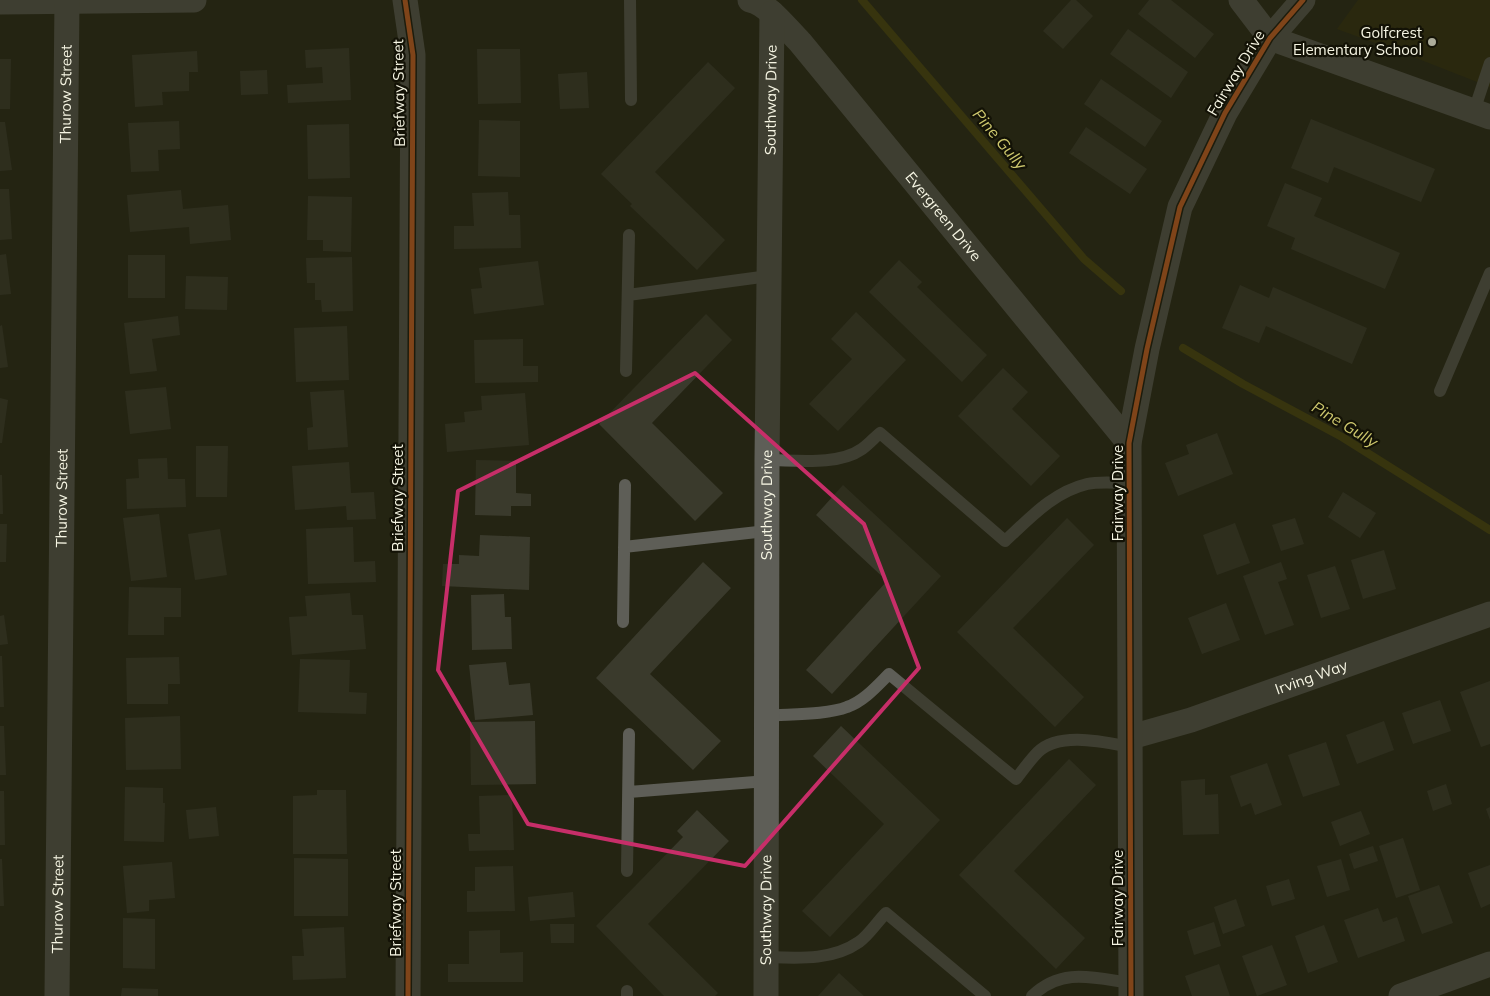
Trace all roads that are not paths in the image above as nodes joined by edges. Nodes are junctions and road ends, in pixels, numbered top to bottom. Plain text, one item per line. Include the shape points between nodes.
1 (194, 0) edge
2 (405, 0) edge
3 (630, 0) edge
4 (750, 0) edge
5 (1241, 0) edge
6 (1303, 0) edge
7 (67, 1) edge
8 (0, 2) edge
9 (772, 13) junction
10 (1270, 38) junction
11 (1490, 63) edge
12 (631, 100) dead end
13 (1482, 114) edge
14 (629, 235) dead end
15 (1490, 273) edge
16 (769, 276) junction
17 (628, 295) junction
18 (626, 372) dead end
19 (1440, 391) dead end
20 (1129, 443) junction
21 (767, 460) junction
22 (1129, 483) junction
23 (624, 486) dead end
24 (766, 531) junction
25 (624, 547) junction
26 (1490, 614) edge
27 (623, 622) dead end
28 (766, 716) junction
29 (629, 734) dead end
30 (1131, 742) junction
31 (766, 781) junction
32 (628, 792) junction
33 (627, 870) dead end
34 (766, 957) junction
35 (1490, 964) edge
36 (1131, 989) edge
37 (57, 996) edge
38 (408, 996) edge
39 (766, 996) edge
40 (984, 996) edge
41 (1032, 996) edge
42 (1401, 996) edge

1 - 7 street
2 - 38 street, Briefway Street via 413,55
3 - 12 lane
4 - 9 street, Evergreen Drive
5 - 10 street
6 - 10 street, Fairway Drive
7 - 8 street
7 - 37 street, Thurow Street
9 - 16 street, Southway Drive
9 - 20 street, Evergreen Drive via 800,42
10 - 13 street
10 - 20 street, Fairway Drive via 1224,113 1180,207
11 - 13 lane
14 - 17 lane
15 - 19 lane
16 - 17 lane
16 - 21 street, Southway Drive
17 - 18 lane
20 - 22 street, Fairway Drive
21 - 22 lane via 819,461 844,457 861,450 880,433 1005,541 1041,508 1066,491 1088,484
21 - 24 street, Southway Drive
22 - 30 street, Fairway Drive
23 - 25 lane
24 - 25 lane
24 - 28 street, Southway Drive
25 - 27 lane
26 - 30 street, Irving Way
28 - 30 lane via 846,708 863,698 889,674 1016,779 1039,751 1054,742
28 - 31 street, Southway Drive
29 - 32 lane
30 - 36 street, Fairway Drive
31 - 32 lane
31 - 34 street, Southway Drive
32 - 33 lane
34 - 39 street, Southway Drive
34 - 40 lane via 810,958 840,952 860,942 886,913
35 - 42 street
36 - 41 lane via 1086,977 1062,978 1041,987

